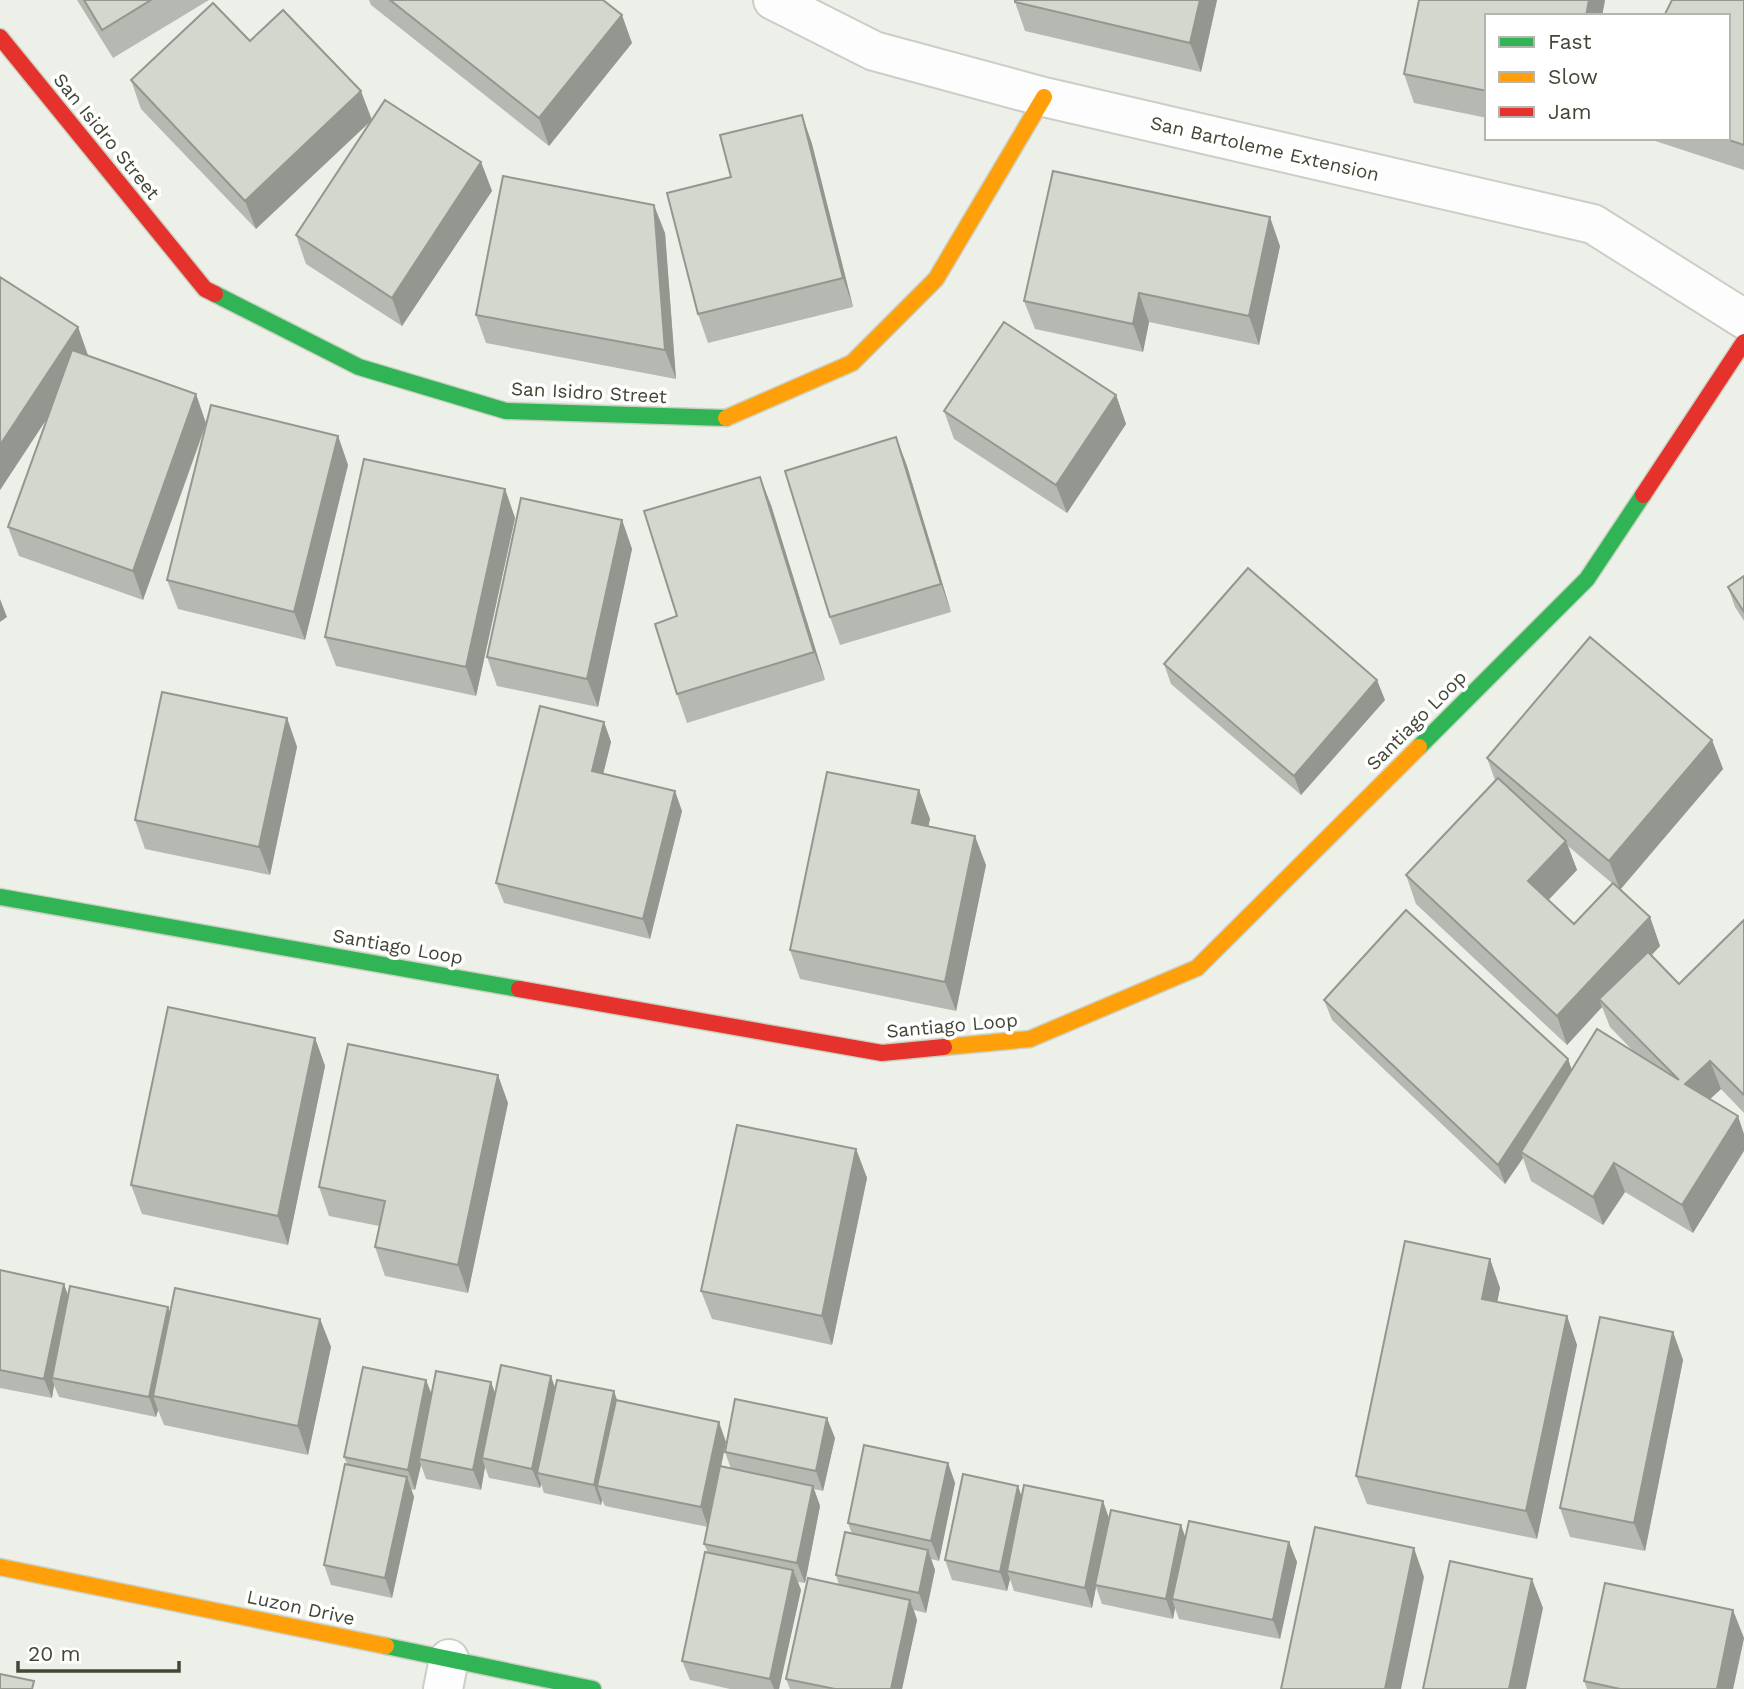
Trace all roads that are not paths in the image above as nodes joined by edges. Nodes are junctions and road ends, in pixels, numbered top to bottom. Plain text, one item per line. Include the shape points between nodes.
1 (774, 0) edge
2 (0, 37) edge
3 (1044, 97) junction
4 (1744, 319) edge
5 (1744, 342) edge
6 (0, 897) edge
7 (0, 1567) edge
8 (446, 1674) edge
9 (593, 1689) edge

1 - 3 street, San Bartoleme Extension via 874,51
2 - 3 street, San Isidro Street via 205,289 359,367 506,411 725,419 852,363 936,279
3 - 4 street, San Bartoleme Extension via 1593,224
5 - 6 street, Santiago Loop via 1587,579 1197,968 1030,1039 882,1053
7 - 8 street, Luzon Drive
8 - 9 street, Luzon Drive

